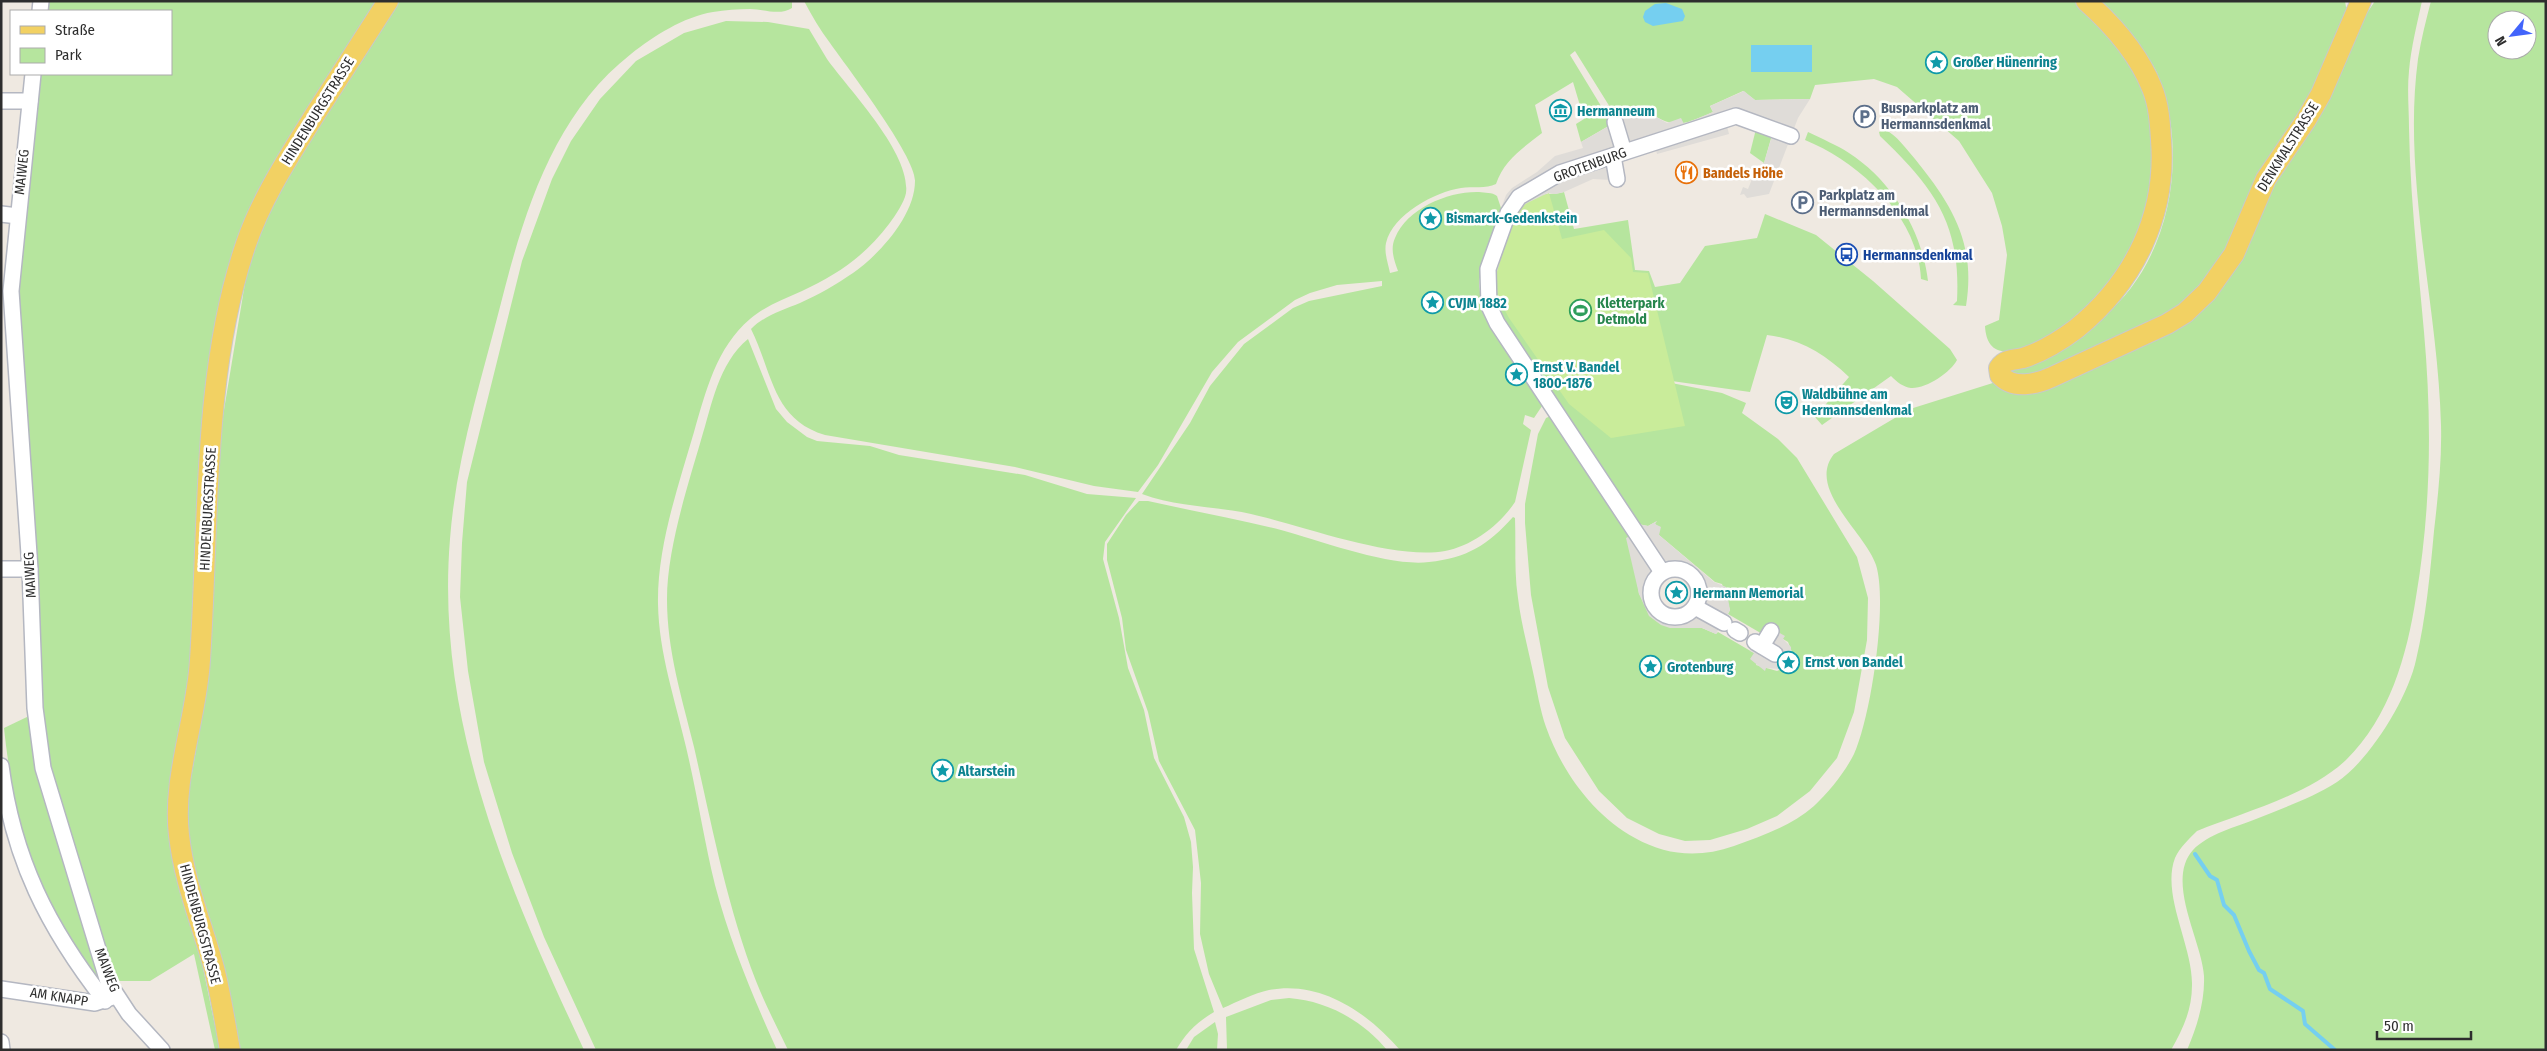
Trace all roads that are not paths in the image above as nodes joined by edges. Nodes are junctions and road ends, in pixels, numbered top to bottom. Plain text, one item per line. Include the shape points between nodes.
1 (388, 1) edge
2 (2086, 1) edge
3 (2361, 1) edge
4 (33, 75) edge
5 (1, 101) edge
6 (30, 101) junction
7 (1615, 122) dead end
8 (1791, 136) dead end
9 (1618, 154) junction
10 (1617, 179) dead end
11 (1, 214) edge
12 (18, 216) junction
13 (1, 569) edge
14 (30, 569) junction
15 (1662, 572) junction
16 (1696, 607) junction
17 (1771, 631) dead end
18 (1, 766) edge
19 (1, 989) edge
20 (110, 998) junction
21 (1, 1042) edge
22 (2, 1050) edge
23 (162, 1050) edge
24 (230, 1050) edge

1 - 24 main road, HINDENBURGSTRASSE via 268,193 235,279 222,345 212,432 199,676 178,807 178,834 188,888 214,970
2 - 3 main road, DENKMALSTRASSE via 2128,47 2152,88 2158,110 2162,153 2157,204 2140,254 2105,302 2058,341 2001,365 1999,372 2004,379 2018,384 2046,380 2167,324 2198,302 2234,254 2266,179 2321,94
4 - 6 street, MAIWEG
5 - 6 street
6 - 12 street, MAIWEG
7 - 9 street
8 - 9 street, GROTENBURG via 1736,116
9 - 10 street
9 - 15 street, GROTENBURG via 1560,173 1510,197 1491,258 1484,295 1495,325 1610,486
11 - 12 street
12 - 14 street, MAIWEG via 11,291
13 - 14 street
14 - 20 street, MAIWEG via 35,708 43,768 108,982
15 - 16 street via 1676,568 1695,578 1700,592
15 - 16 street via 1656,577 1655,606 1667,616 1683,616
16 - 17 street via 1744,635
18 - 20 street via 26,872 57,933
19 - 20 street, AM KNAPP via 95,1003
20 - 23 street, MAIWEG
21 - 22 street

